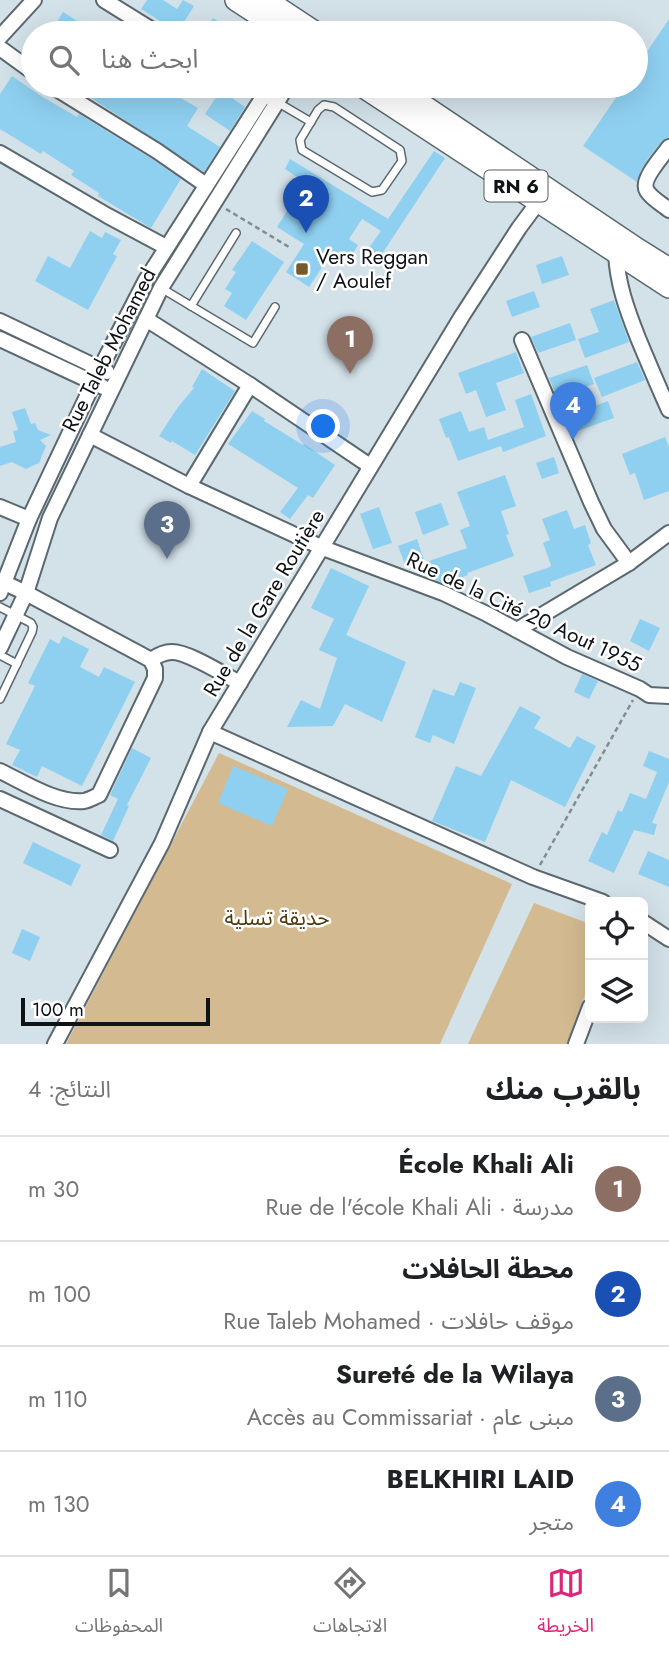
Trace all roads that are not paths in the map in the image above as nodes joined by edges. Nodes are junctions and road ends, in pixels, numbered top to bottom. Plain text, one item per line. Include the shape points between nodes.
1 (34, 0) edge
2 (104, 0) edge
3 (236, 0) edge
4 (266, 0) edge
5 (138, 21) edge
6 (281, 21) edge
7 (291, 21) edge
8 (0, 37) edge
9 (0, 48) edge
10 (21, 63) edge
11 (71, 98) edge
12 (267, 98) edge
13 (268, 98) edge
14 (276, 98) edge
15 (380, 98) edge
16 (412, 98) edge
17 (311, 122) junction
18 (669, 147) edge
19 (0, 153) edge
20 (206, 185) junction
21 (539, 201) junction
22 (669, 210) edge
23 (236, 233) dead end
24 (166, 247) junction
25 (616, 252) junction
26 (669, 269) edge
27 (146, 280) junction
28 (669, 287) edge
29 (161, 288) junction
30 (191, 306) junction
31 (275, 307) dead end
32 (146, 318) junction
33 (0, 321) edge
34 (0, 339) edge
35 (522, 340) dead end
36 (98, 376) junction
37 (118, 377) junction
38 (250, 385) junction
39 (111, 391) junction
40 (669, 410) edge
41 (90, 435) junction
42 (370, 466) junction
43 (189, 486) junction
44 (0, 506) edge
45 (29, 519) junction
46 (669, 533) edge
47 (323, 548) junction
48 (629, 563) junction
49 (2, 588) edge
50 (26, 593) junction
51 (0, 607) edge
52 (16, 614) junction
53 (517, 630) junction
54 (0, 648) edge
55 (0, 655) edge
56 (151, 660) junction
57 (17, 664) junction
58 (240, 683) junction
59 (2, 689) edge
60 (669, 696) edge
61 (0, 699) edge
62 (210, 732) junction
63 (0, 771) edge
64 (0, 799) edge
65 (110, 850) dead end
66 (589, 897) edge
67 (648, 925) edge
68 (669, 939) edge
69 (585, 1020) edge
70 (55, 1044) edge
71 (576, 1044) edge

1 - 8 street
2 - 5 street
3 - 6 main road
4 - 7 main road
9 - 10 street
11 - 20 street
12 - 20 street, Rue Taleb Mohamed
13 - 29 street, Rue Taleb Mohamed via 215,201
14 - 17 lane
15 - 21 main road, RN 6
16 - 26 main road, RN 6
17 - 17 lane via 300,140 305,153 372,192 385,187 402,161 397,148 331,105 320,107
18 - 22 street via 645,184 646,191
19 - 24 street
20 - 24 street, Rue Taleb Mohamed
21 - 25 main road, RN 6
21 - 42 street, Rue de la Gare Routière
23 - 30 lane
24 - 27 street, Rue Taleb Mohamed
25 - 28 main road, RN 6
25 - 40 street via 623,298
27 - 29 street
27 - 36 street, Rue Taleb Mohamed
29 - 30 lane
29 - 32 street, Rue Taleb Mohamed
30 - 31 lane via 253,343
32 - 37 street, Rue Taleb Mohamed
32 - 38 street
33 - 36 street
34 - 36 street
35 - 48 street via 591,502
36 - 37 street
36 - 39 street
36 - 45 street, Rue Taleb Mohamed
37 - 39 street, Rue Taleb Mohamed
38 - 42 street
38 - 43 street
39 - 41 street, Rue Taleb Mohamed
41 - 43 street, Rue de la Cité 20 Aout 1955
41 - 50 street, Rue Taleb Mohamed via 50,518
42 - 47 street, Rue de la Gare Routière
43 - 47 street, Rue de la Cité 20 Aout 1955
44 - 45 street
45 - 49 street, Rue Taleb Mohamed
46 - 48 street
47 - 53 street, Rue de la Cité 20 Aout 1955 via 443,593
47 - 58 street, Rue de la Gare Routière
48 - 53 street
49 - 50 street
50 - 52 street, Rue Taleb Mohamed
50 - 56 street
51 - 52 lane
52 - 54 street, Rue Taleb Mohamed
52 - 57 lane via 33,627
53 - 60 street, Rue de la Cité 20 Aout 1955 via 649,695
55 - 57 lane
56 - 58 street via 160,654 181,653
56 - 63 street via 155,678 99,794 87,801 73,801
57 - 59 lane
58 - 62 street, Rue de la Gare Routière
59 - 61 lane
62 - 66 street via 533,877
62 - 70 street, Rue de la Gare Routière via 162,843
64 - 65 street
67 - 68 street
69 - 71 street

